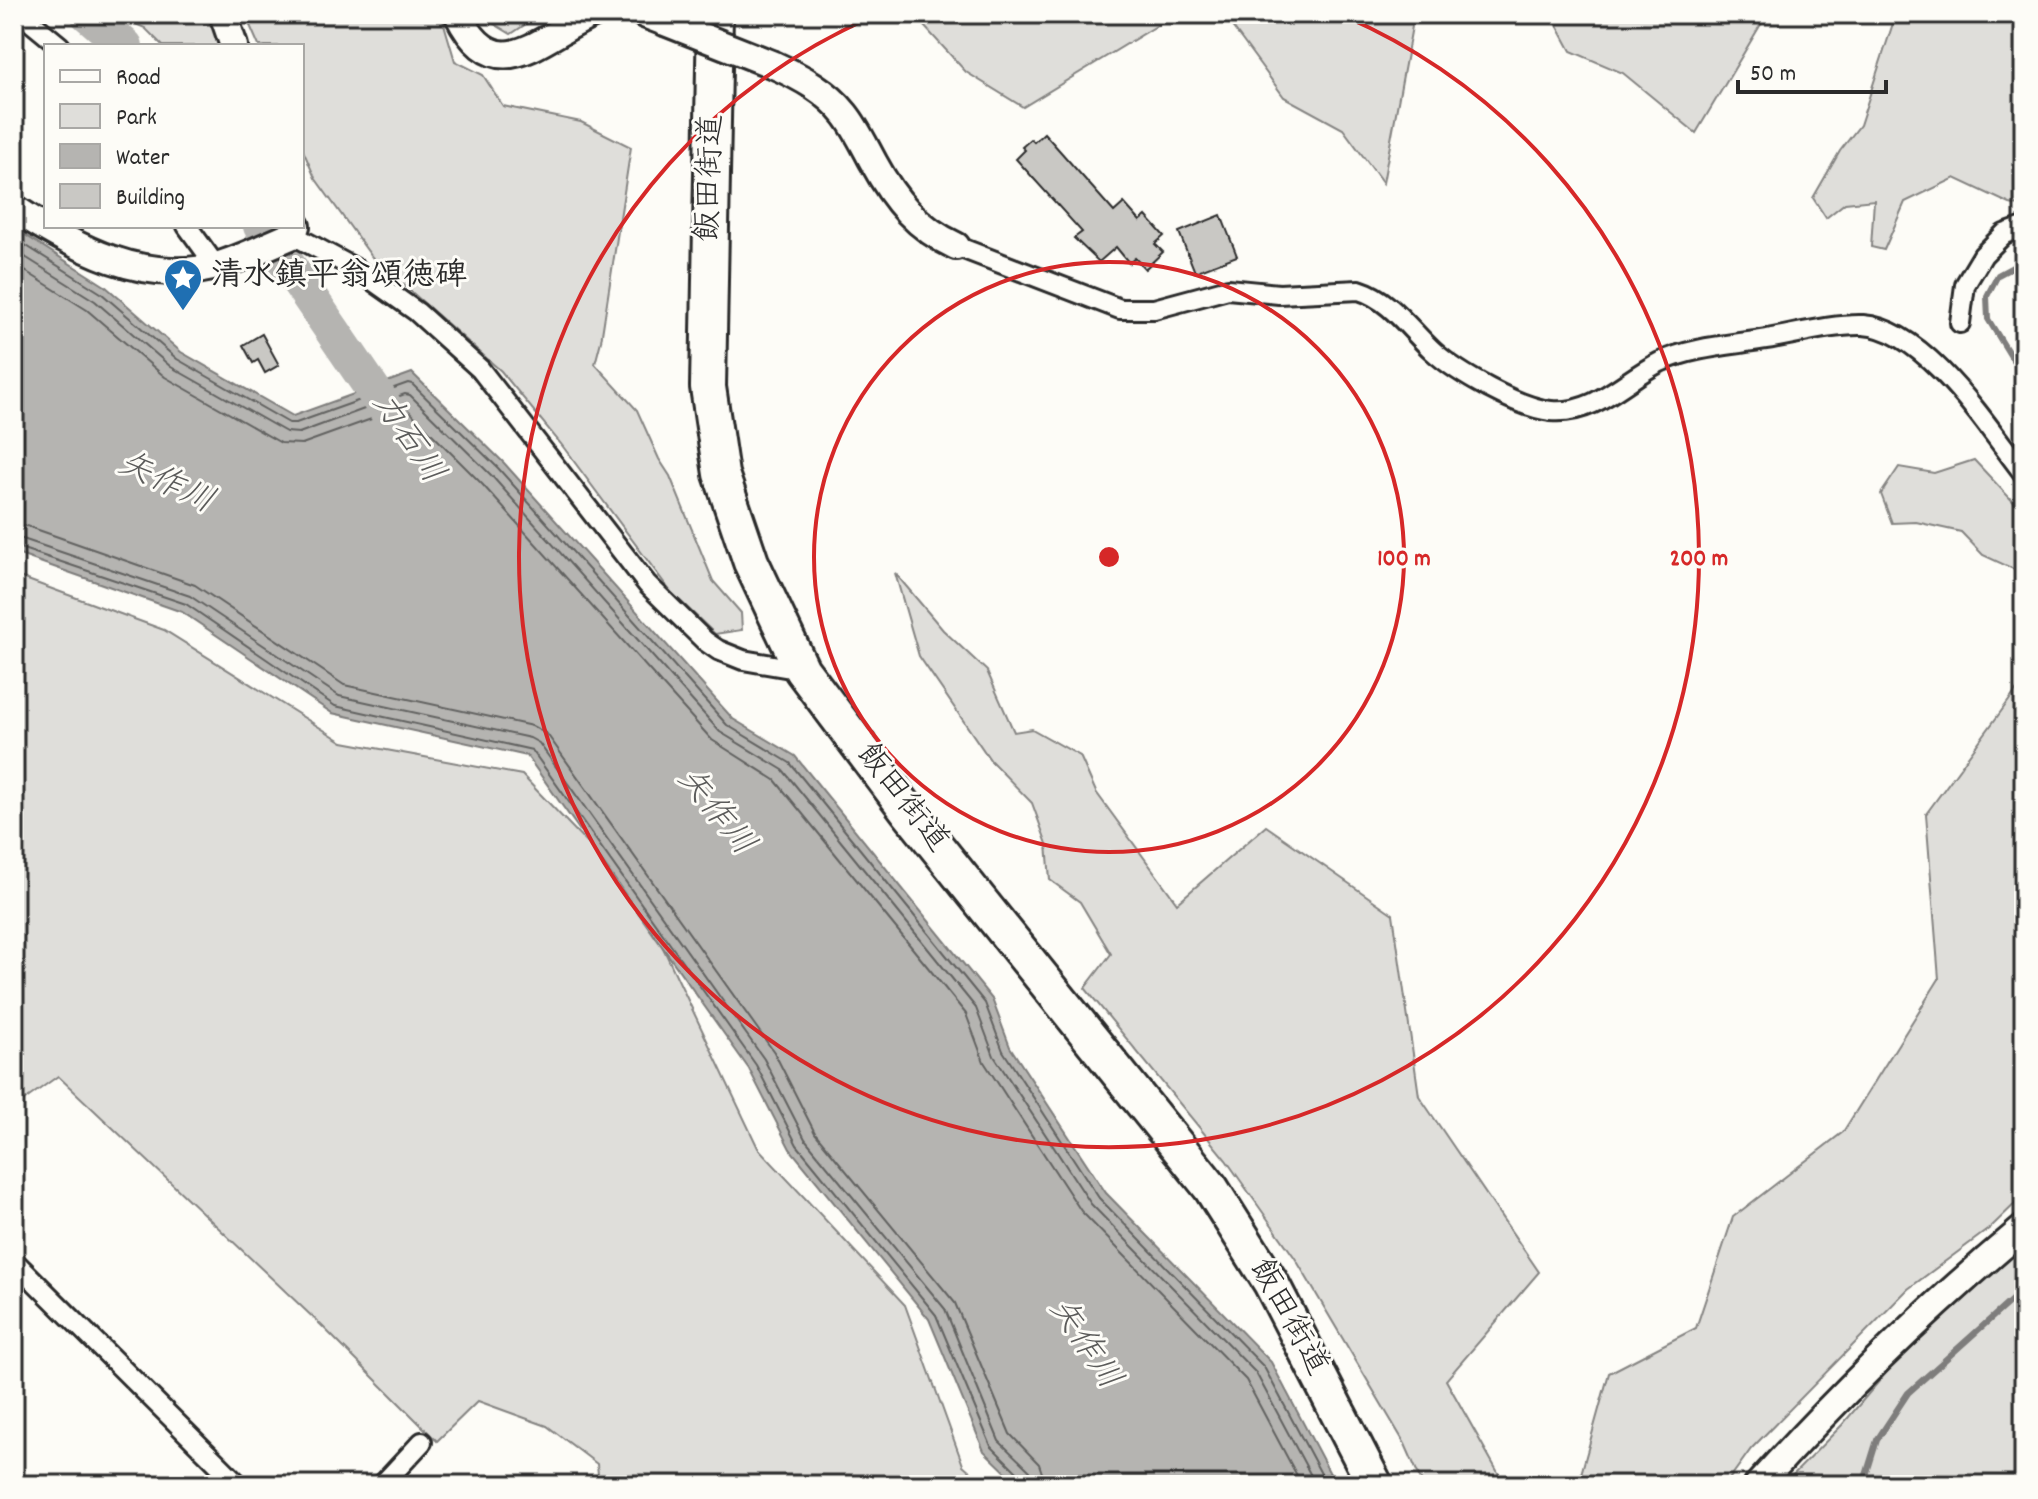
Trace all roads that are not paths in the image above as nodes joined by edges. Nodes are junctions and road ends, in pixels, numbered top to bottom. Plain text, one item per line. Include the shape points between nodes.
1 (21, 14) edge
2 (223, 14) edge
3 (458, 14) edge
4 (593, 14) edge
5 (715, 14) edge
6 (655, 18) edge
7 (58, 44) edge
8 (233, 44) edge
9 (14, 208) edge
10 (44, 227) edge
11 (2024, 227) edge
12 (46, 228) edge
13 (189, 228) edge
14 (295, 230) edge
15 (956, 246) joint
16 (219, 265) junction
17 (1960, 323) dead end
18 (2024, 474) edge
19 (802, 670) junction
20 (2024, 1228) edge
21 (14, 1261) edge
22 (422, 1442) dead end
23 (239, 1485) edge
24 (382, 1485) edge
25 (1375, 1485) edge
26 (1758, 1485) edge

1 - 7 street
2 - 8 street
3 - 4 street via 479,45 516,55
5 - 19 highway, 飯田街道 via 708,387 721,474 751,562
6 - 15 street, bridge via 802,78 835,103 855,128 907,213
9 - 10 street
11 - 17 street via 2004,234 1983,255 1965,285
12 - 16 street via 100,256 156,270
13 - 16 street
14 - 16 street
14 - 19 street via 417,312 480,369 647,584 705,641 743,660
15 - 18 street via 1120,309 1154,309 1228,289 1279,294 1359,290 1390,308 1441,358 1513,399 1584,414 1671,358 1865,325 1906,339 1949,378
19 - 25 highway, 飯田街道 via 908,811 1211,1188 1271,1283
20 - 26 street via 1910,1326
21 - 23 street
22 - 24 street

